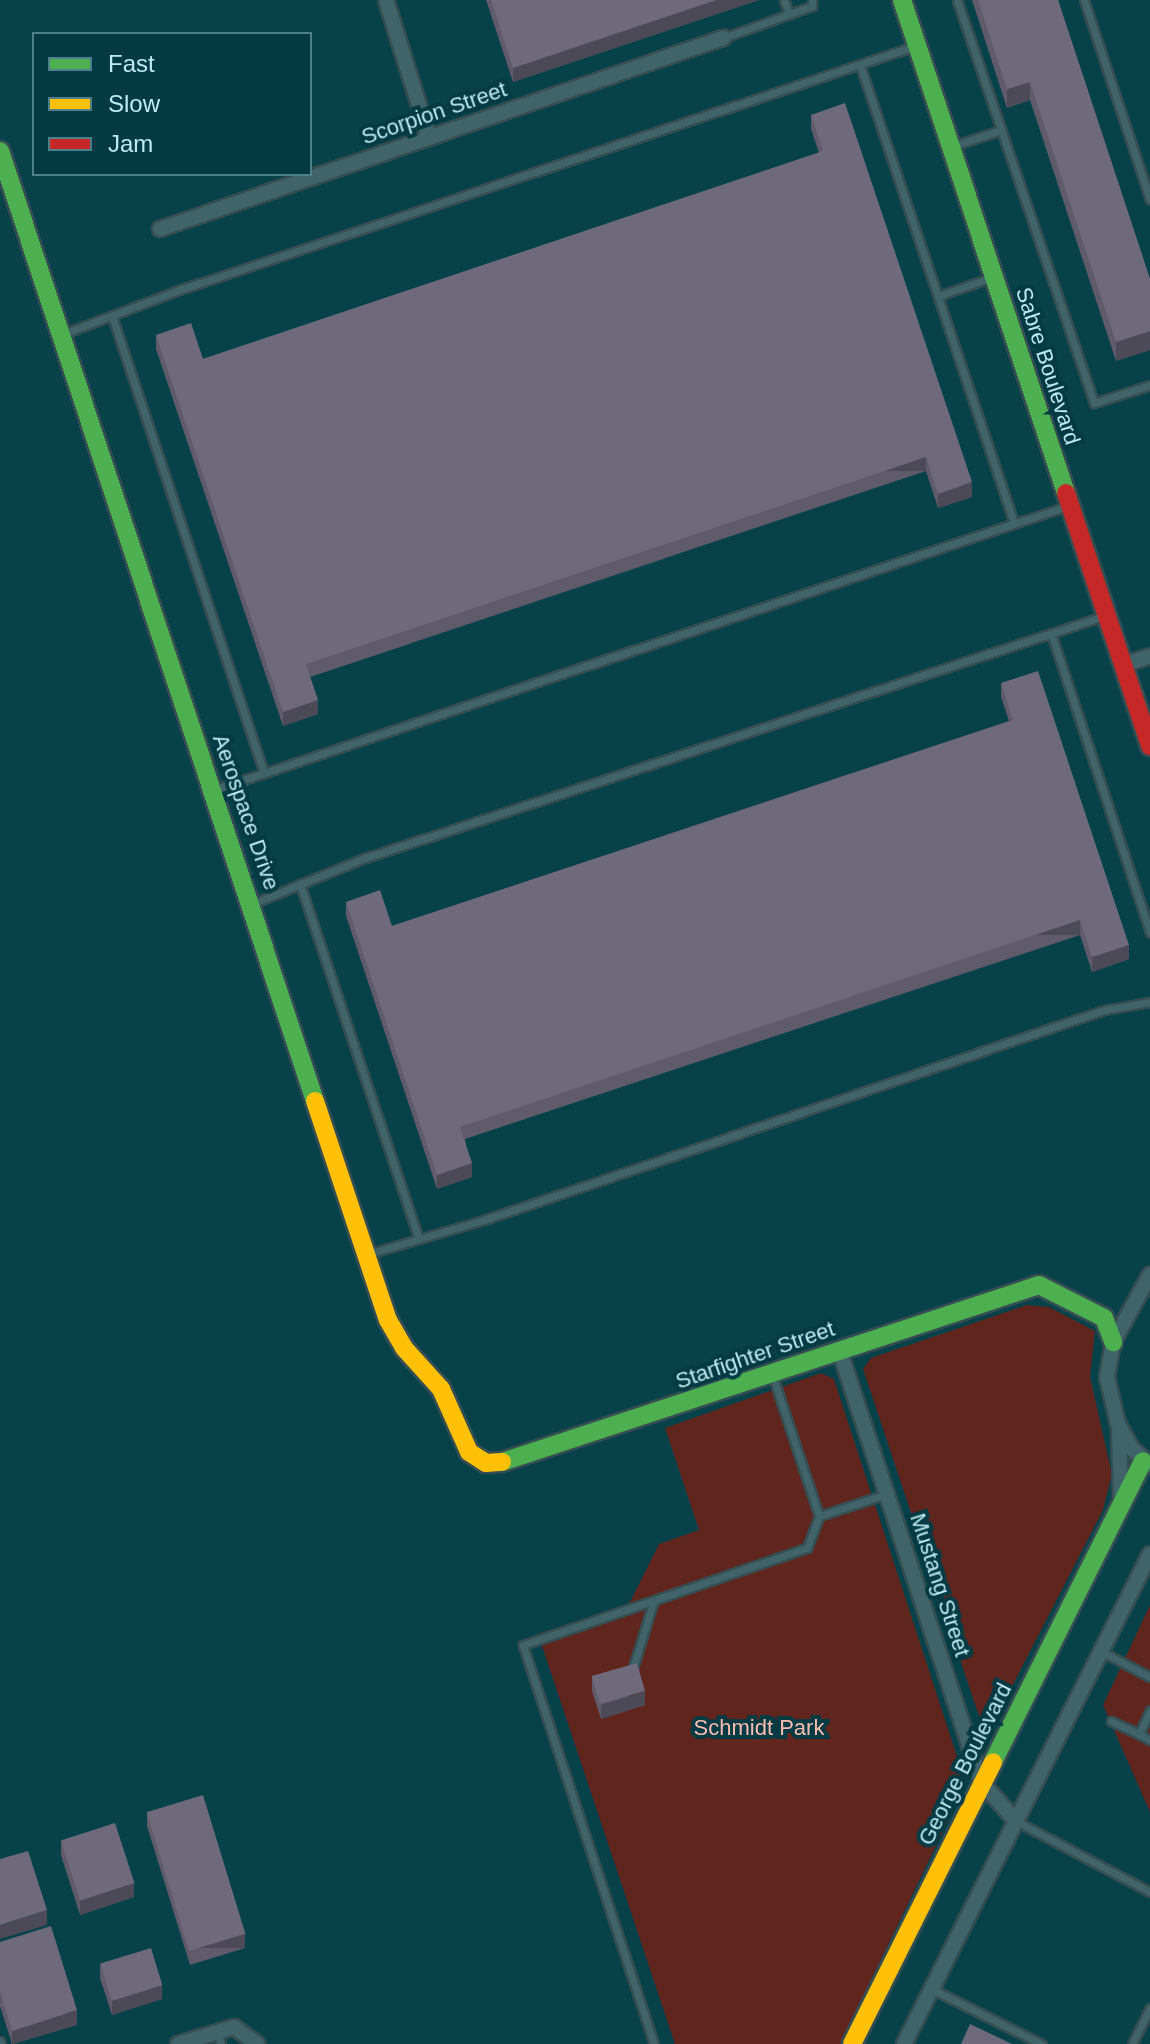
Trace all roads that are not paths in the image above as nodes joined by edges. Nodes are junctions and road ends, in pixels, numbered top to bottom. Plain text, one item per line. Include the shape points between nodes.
1 (386, 0) edge
2 (784, 0) edge
3 (812, 0) edge
4 (902, 0) edge
5 (957, 0) edge
6 (1084, 0) edge
7 (789, 14) junction
8 (723, 38) joint
9 (917, 46) junction
10 (860, 65) junction
11 (1001, 130) junction
12 (429, 137) junction
13 (951, 146) junction
14 (0, 151) edge
15 (1150, 199) edge
16 (160, 229) dead end
17 (994, 277) junction
18 (938, 296) junction
19 (112, 316) junction
20 (61, 335) junction
21 (1150, 385) edge
22 (1069, 505) junction
23 (1014, 523) junction
24 (1106, 616) junction
25 (1051, 633) junction
26 (1150, 656) edge
27 (1123, 665) junction
28 (1150, 746) edge
29 (264, 773) junction
30 (212, 791) junction
31 (300, 884) junction
32 (252, 904) junction
33 (1150, 933) edge
34 (1150, 1002) edge
35 (419, 1239) junction
36 (367, 1254) junction
37 (1150, 1275) edge
38 (1113, 1342) junction
39 (840, 1352) junction
40 (772, 1375) junction
41 (1118, 1424) junction
42 (486, 1463) joint
43 (1146, 1463) edge
44 (887, 1494) junction
45 (1121, 1505) junction
46 (819, 1516) junction
47 (1150, 1554) edge
48 (654, 1600) junction
49 (1101, 1651) junction
50 (631, 1674) edge
51 (1150, 1677) edge
52 (1150, 1710) edge
53 (1111, 1721) dead end
54 (1139, 1734) junction
55 (1150, 1740) edge
56 (982, 1783) junction
57 (1016, 1821) junction
58 (1150, 1892) edge
59 (932, 1989) junction
60 (1150, 2008) edge
61 (219, 2038) edge
62 (178, 2044) edge
63 (257, 2044) edge
64 (654, 2044) edge
65 (852, 2044) edge
66 (904, 2044) edge
67 (1042, 2044) edge
68 (1132, 2044) edge

1 - 12 street
2 - 7 lane
3 - 7 lane via 812,6
4 - 9 street, Sabre Boulevard
5 - 11 lane
6 - 15 lane
7 - 8 lane
8 - 12 street, Scorpion Street
9 - 10 lane
9 - 13 street, Sabre Boulevard
10 - 18 lane
10 - 19 lane
11 - 13 lane
11 - 21 lane via 1094,403
12 - 16 street, Scorpion Street
13 - 17 street, Sabre Boulevard
14 - 20 street, Aerospace Drive
17 - 18 lane
17 - 22 street, Sabre Boulevard
18 - 23 lane
19 - 20 lane
19 - 29 lane
20 - 30 street, Aerospace Drive
22 - 23 lane
22 - 24 street, Sabre Boulevard
23 - 29 lane
24 - 25 lane
24 - 27 street, Sabre Boulevard
25 - 31 lane via 365,858
25 - 33 lane
26 - 27 street
27 - 28 street, Sabre Boulevard
29 - 30 lane
30 - 32 street, Aerospace Drive
31 - 32 lane
31 - 35 lane
32 - 36 street, Aerospace Drive
34 - 35 lane via 1104,1010
35 - 36 lane
36 - 42 street, Aerospace Drive via 396,1337 441,1389 469,1452
37 - 38 street, George Boulevard
38 - 39 street, Starfighter Street via 1104,1318 1039,1285
38 - 41 street, George Boulevard via 1107,1377
39 - 40 street, Starfighter Street
39 - 44 street, Mustang Street
40 - 42 street, Starfighter Street via 518,1461
40 - 46 lane
41 - 43 street, George Boulevard
41 - 45 street, George Boulevard
43 - 45 street, George Boulevard
44 - 46 lane
44 - 56 street, Mustang Street
45 - 56 street, George Boulevard
46 - 48 lane via 807,1548
47 - 49 street
48 - 50 lane
48 - 64 lane via 523,1645
49 - 51 lane
49 - 57 street
52 - 54 lane
53 - 54 lane
54 - 55 lane
56 - 57 street, Mustang Street
56 - 65 street, George Boulevard
57 - 58 lane
57 - 59 street
59 - 66 street
59 - 67 lane
60 - 68 lane
61 - 62 street
61 - 63 street via 234,2027

